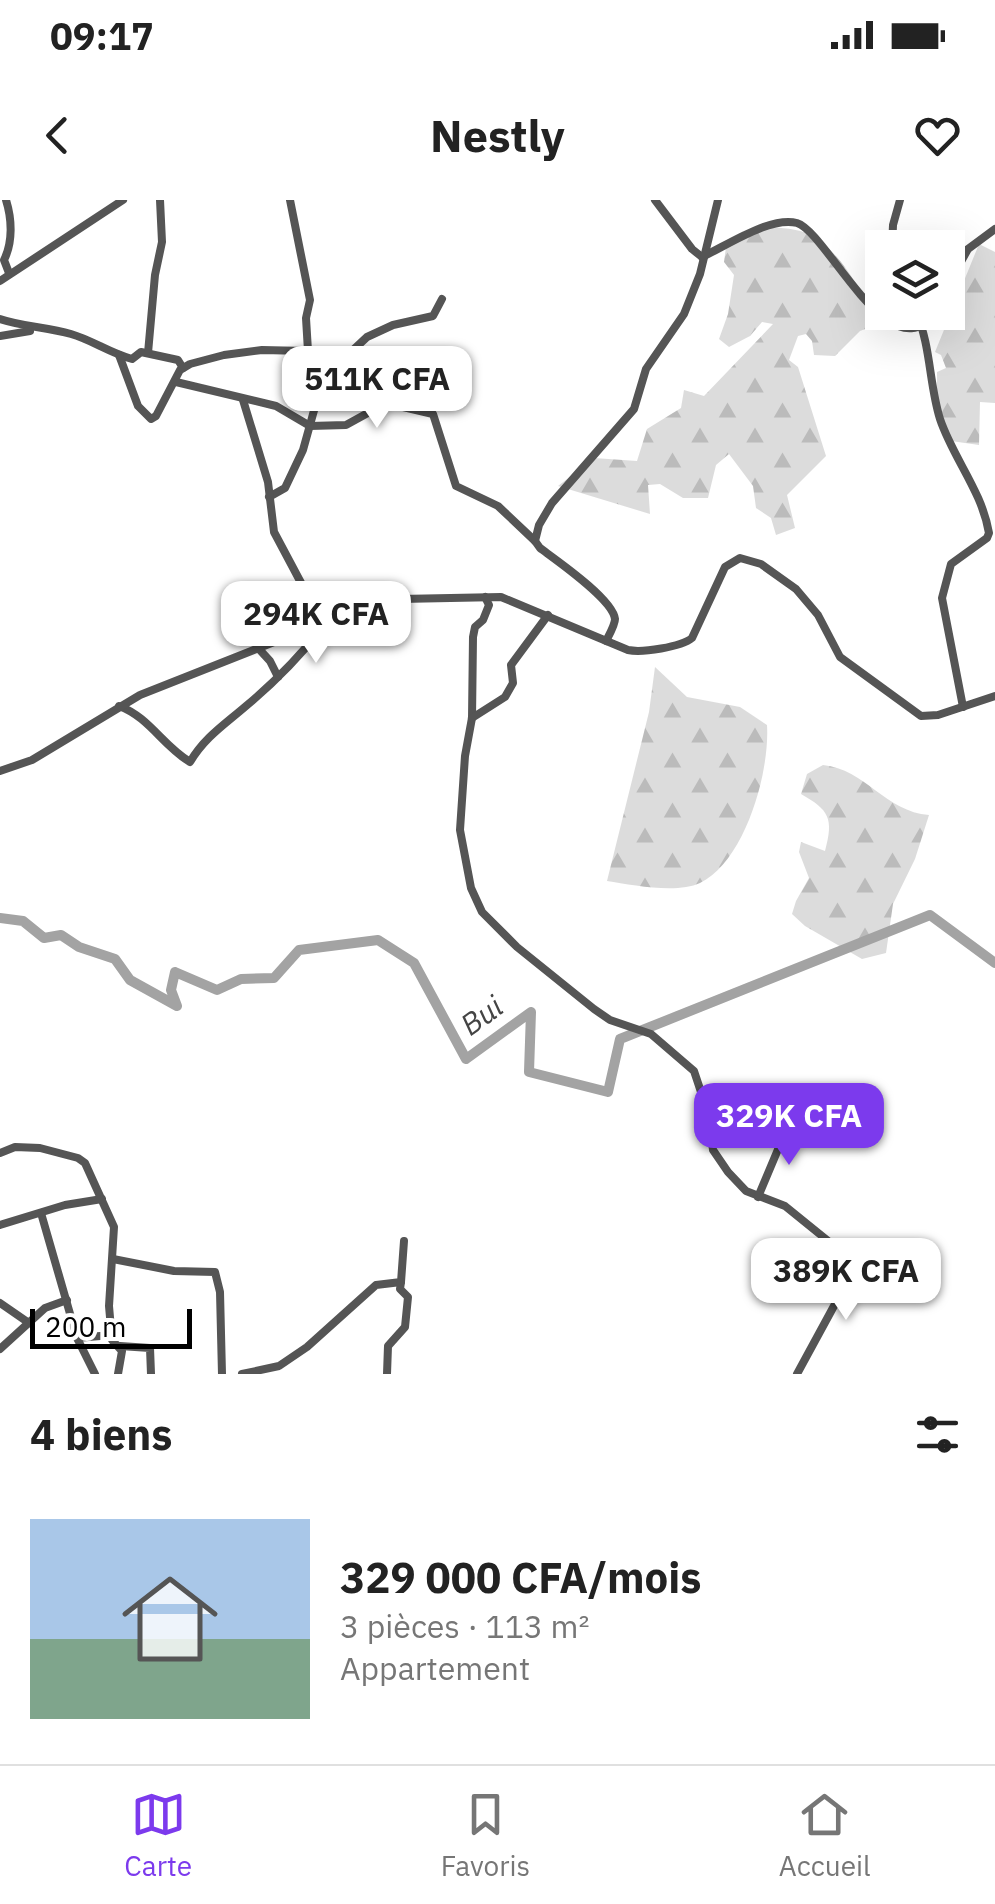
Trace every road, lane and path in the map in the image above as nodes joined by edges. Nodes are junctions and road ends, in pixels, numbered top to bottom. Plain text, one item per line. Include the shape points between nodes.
1 (6, 200) edge
2 (124, 200) edge
3 (160, 200) edge
4 (290, 200) edge
5 (655, 200) edge
6 (718, 200) edge
7 (900, 200) edge
8 (995, 229) edge
9 (893, 230) edge
10 (965, 255) edge
11 (702, 257) junction
12 (9, 274) junction
13 (0, 281) edge
14 (442, 299) dead end
15 (865, 302) edge
16 (0, 319) edge
17 (49, 328) junction
18 (923, 330) edge
19 (0, 336) edge
20 (308, 351) junction
21 (319, 353) junction
22 (148, 354) junction
23 (119, 355) junction
24 (182, 368) junction
25 (176, 382) junction
26 (243, 400) junction
27 (310, 426) junction
28 (269, 497) junction
29 (535, 540) junction
30 (486, 597) junction
31 (548, 615) junction
32 (324, 626) junction
33 (606, 641) junction
34 (258, 649) junction
35 (278, 677) junction
36 (995, 696) edge
37 (119, 706) junction
38 (963, 706) junction
39 (472, 718) junction
40 (0, 771) edge
41 (787, 1128) dead end
42 (0, 1153) edge
43 (758, 1197) junction
44 (102, 1198) junction
45 (41, 1213) junction
46 (0, 1225) edge
47 (404, 1242) dead end
48 (113, 1259) junction
49 (401, 1282) junction
50 (67, 1300) junction
51 (0, 1303) edge
52 (29, 1322) junction
53 (112, 1335) junction
54 (77, 1338) junction
55 (120, 1346) junction
56 (0, 1349) edge
57 (94, 1374) edge
58 (118, 1374) edge
59 (151, 1374) edge
60 (222, 1374) edge
61 (242, 1374) edge
62 (387, 1374) edge
63 (797, 1374) edge

1 - 12 street
2 - 12 street
3 - 22 street via 162,242
4 - 20 street via 310,300
5 - 11 street
6 - 11 street
7 - 9 street
8 - 10 street
11 - 15 street via 754,231 797,223
11 - 29 street via 684,314 646,368 634,409 552,503
12 - 13 street
14 - 21 street via 433,316 367,336 352,352
16 - 17 street
17 - 19 street
17 - 23 street
18 - 38 street via 941,421 989,533 951,564 942,598
20 - 21 street
20 - 24 street via 230,354
21 - 27 street via 325,371
22 - 23 street
22 - 24 street via 179,360
23 - 25 street via 138,406 150,419
24 - 25 street
25 - 26 street
26 - 27 street via 276,406
26 - 28 street
27 - 28 street via 294,474
27 - 29 street via 346,425 386,403 433,414 456,486 498,506
28 - 32 street via 279,544
29 - 33 street via 612,612
30 - 31 street
30 - 32 street via 400,599
30 - 39 street via 489,605 472,637
31 - 33 street
31 - 39 street via 511,665 514,683 505,697
32 - 34 street
32 - 35 street
33 - 38 street via 638,652 690,642 728,563 747,559 796,588 840,658 911,710 938,715
34 - 35 street
34 - 37 street
35 - 37 street via 216,728 190,762 141,716
36 - 38 street
37 - 40 street via 32,760
39 - 43 street via 460,830 482,912 580,998 610,1020 651,1034 694,1072 713,1150
41 - 43 street
42 - 44 street via 40,1148 78,1158
43 - 63 street via 785,1206 838,1247 847,1265 847,1282
44 - 45 street
44 - 48 street via 114,1228
45 - 46 street
45 - 50 street
47 - 49 street
48 - 53 street
48 - 60 street via 215,1272
49 - 61 street via 376,1285 279,1366
49 - 62 street via 408,1297 405,1324 390,1343
50 - 52 street
50 - 54 street
51 - 52 street
52 - 56 street
53 - 54 street
53 - 55 street
54 - 57 street
55 - 58 street
55 - 59 street via 150,1348

